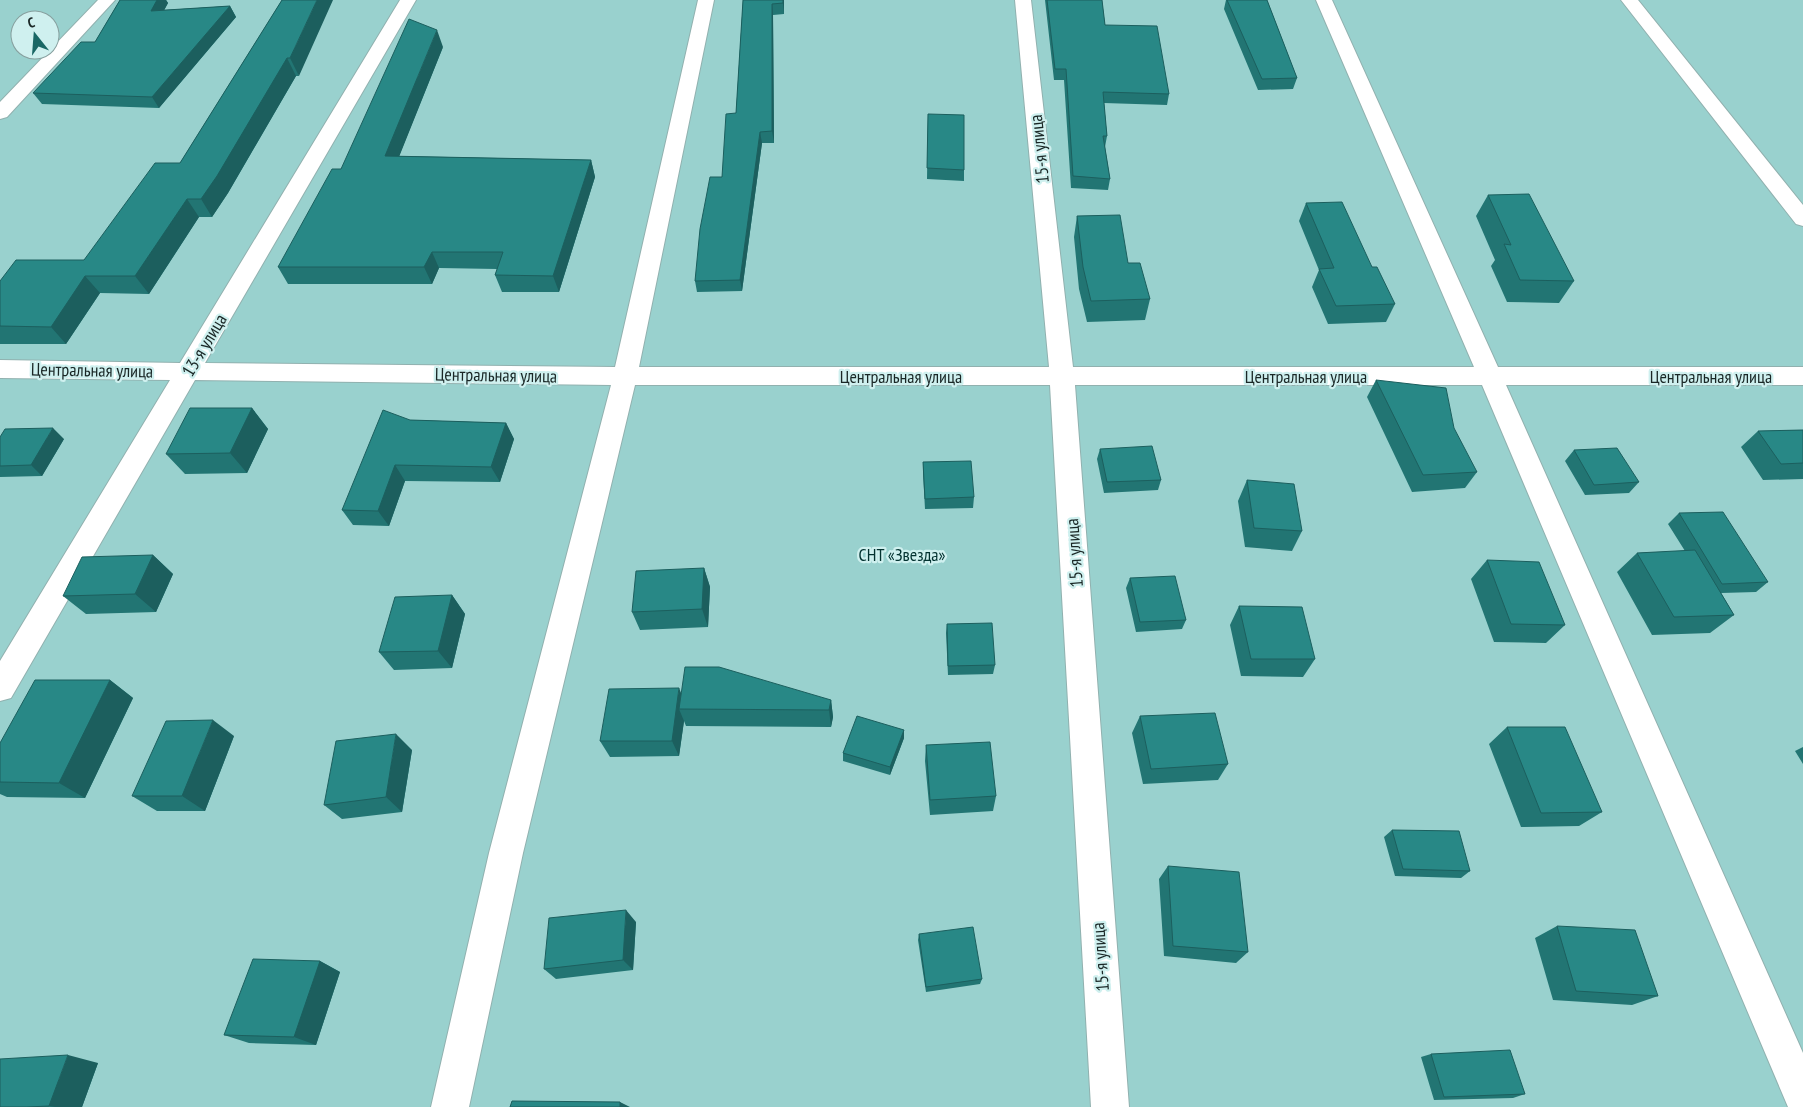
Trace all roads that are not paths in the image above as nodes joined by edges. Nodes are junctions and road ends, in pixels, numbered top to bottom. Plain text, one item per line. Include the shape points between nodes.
1 (107, 0) edge
2 (408, 0) edge
3 (706, 0) edge
4 (1024, 0) edge
5 (1324, 0) edge
6 (1629, 0) edge
7 (0, 113) edge
8 (1803, 219) edge
9 (0, 369) edge
10 (189, 371) junction
11 (625, 376) junction
12 (1062, 376) junction
13 (1490, 376) junction
14 (1803, 376) edge
15 (0, 688) edge
16 (1803, 1097) edge
17 (450, 1107) edge
18 (1110, 1107) edge

1 - 7 street
2 - 10 street, 13-я улица
3 - 11 street
4 - 12 street, 15-я улица
5 - 13 street
6 - 8 street
9 - 10 street, Центральная улица
10 - 11 street, Центральная улица
10 - 15 street, 13-я улица
11 - 12 street, Центральная улица
11 - 17 street via 506,853
12 - 13 street, Центральная улица
12 - 18 street, 15-я улица
13 - 14 street, Центральная улица
13 - 16 street

